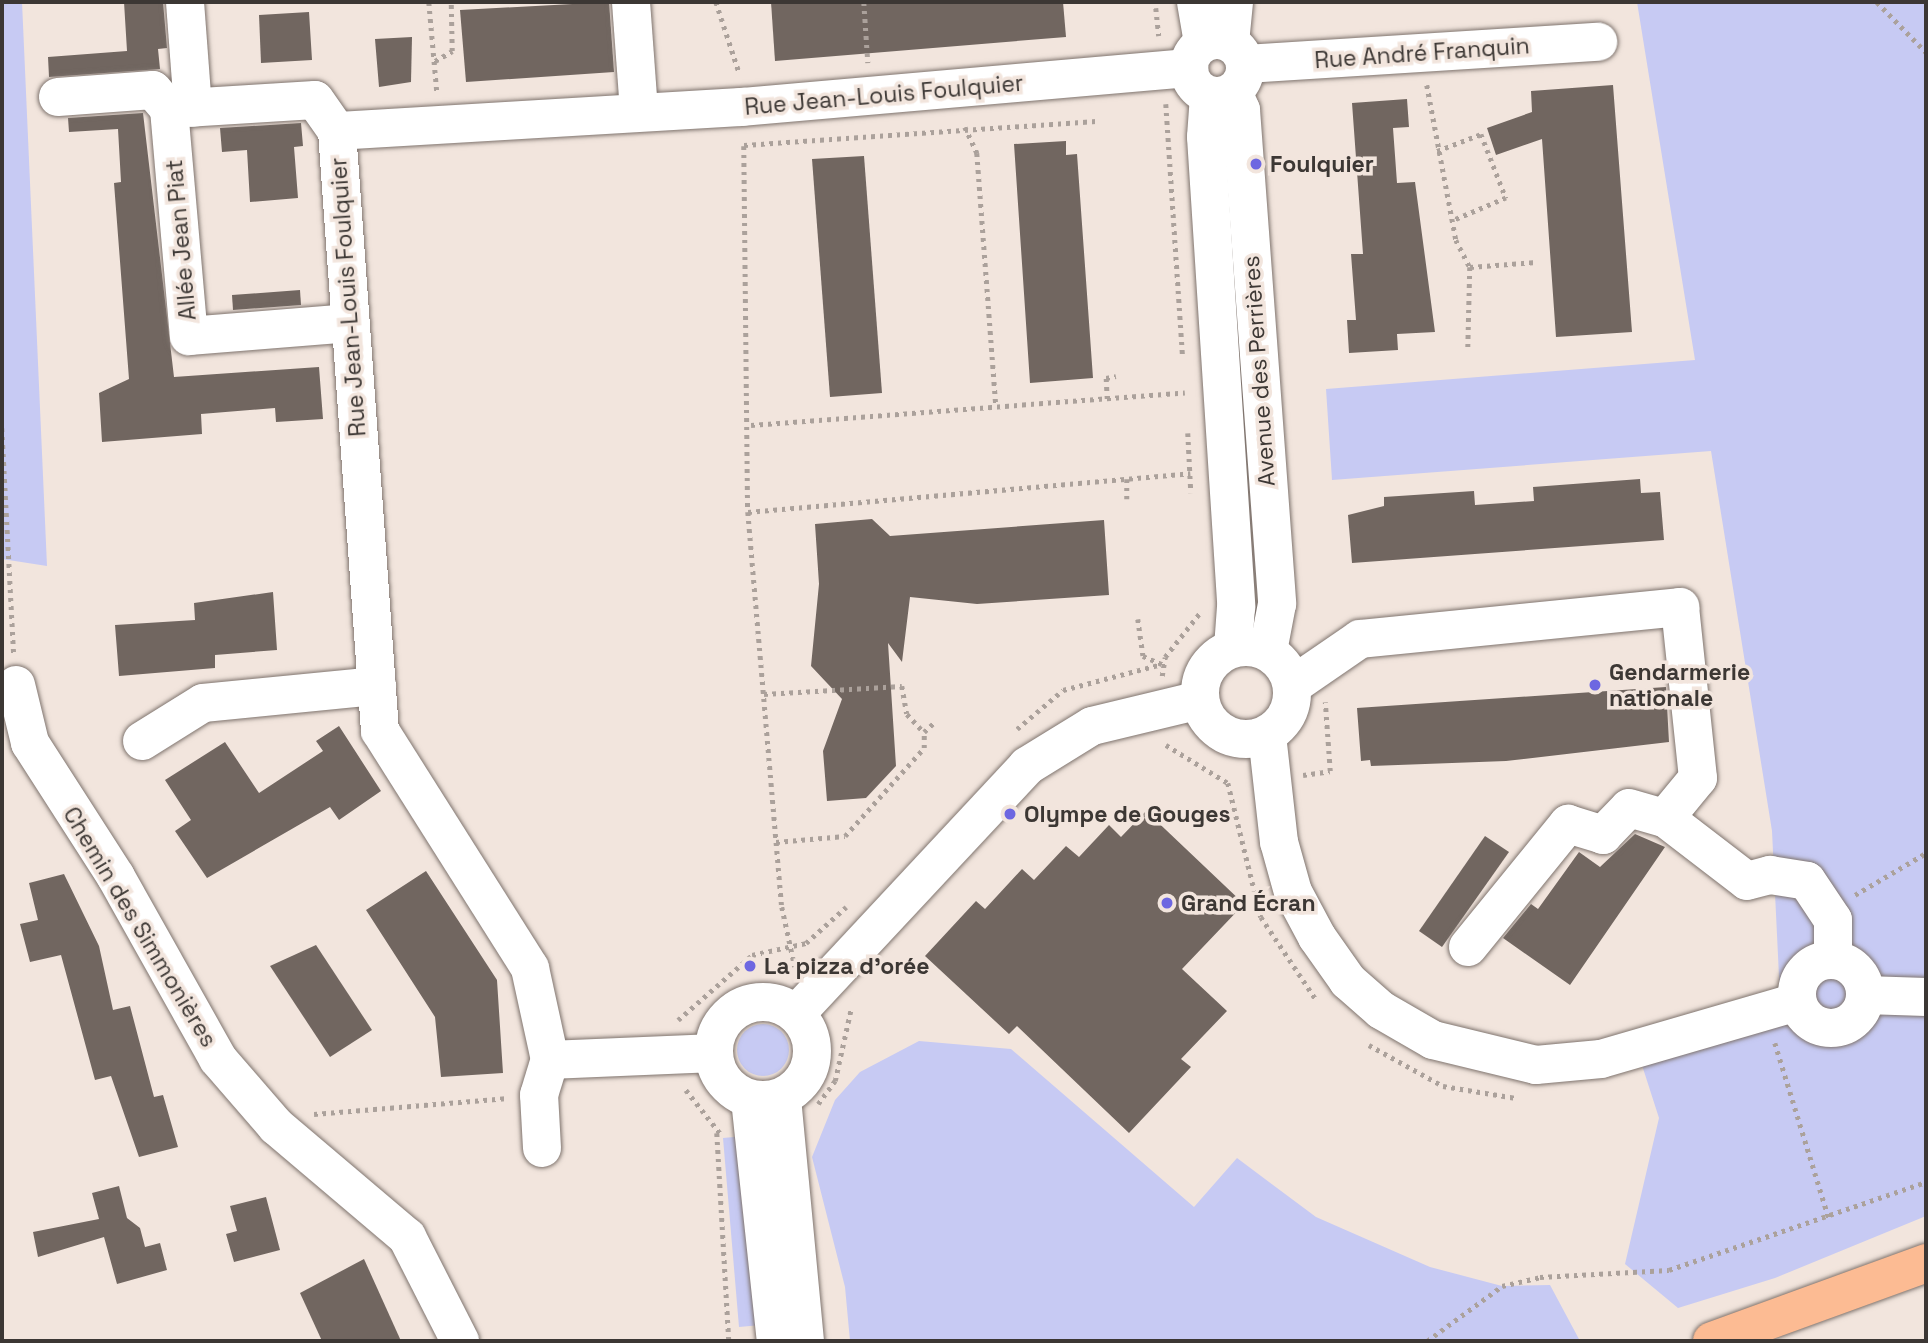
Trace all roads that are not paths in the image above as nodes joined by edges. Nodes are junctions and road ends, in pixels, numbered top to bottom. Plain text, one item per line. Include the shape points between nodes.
1 (185, 2) edge
2 (631, 2) edge
3 (1196, 2) edge
4 (1234, 2) edge
5 (1598, 42) dead end
6 (1210, 68) junction
7 (58, 97) dead end
8 (181, 108) junction
9 (639, 112) junction
10 (337, 131) junction
11 (350, 323) junction
12 (1251, 650) junction
13 (16, 685) road end
14 (1293, 685) junction
15 (377, 686) junction
16 (1183, 702) junction
17 (1267, 735) junction
18 (142, 741) dead end
19 (1665, 818) junction
20 (1468, 947) dead end
21 (1833, 960) junction
22 (1865, 995) junction
23 (1926, 998) edge
24 (796, 1014) junction
25 (1775, 1023) junction
26 (696, 1054) junction
27 (545, 1078) junction
28 (768, 1114) junction
29 (542, 1148) dead end
30 (1926, 1263) edge
31 (460, 1341) edge
32 (776, 1341) edge
33 (804, 1341) edge
34 (1712, 1341) edge

1 - 8 street
2 - 9 street
3 - 6 street, Avenue des Perrières
4 - 6 street, Avenue des Perrières
5 - 6 street, Rue André Franquin
6 - 9 street, Rue Jean-Louis Foulquier
6 - 12 street, Avenue des Perrières via 1241,110 1277,604
7 - 8 street via 153,90
8 - 10 street via 315,100
8 - 11 street, Allée Jean Piat via 189,336
9 - 10 street, Rue Jean-Louis Foulquier
10 - 11 street, Rue Jean-Louis Foulquier
11 - 15 street, Rue Jean-Louis Foulquier
12 - 14 street
12 - 16 street via 1214,659
13 - 31 street, Chemin des Simmonières via 30,743 116,877 218,1059 276,1126 407,1237
14 - 17 street via 1292,705
14 - 19 street via 1360,639 1680,607 1698,778
15 - 18 street via 203,703
15 - 27 street, Rue Jean-Louis Foulquier via 380,731 530,968
16 - 17 street via 1224,735 1246,740
16 - 24 street via 1092,726 1027,766
17 - 25 street via 1279,842 1293,892 1317,937 1356,988 1433,1040 1481,1056 1549,1064 1601,1059
19 - 20 street via 1629,808 1603,835 1568,824
19 - 21 street via 1747,881 1770,876 1807,881 1833,920
21 - 22 street via 1859,975
21 - 25 street via 1805,972
22 - 23 street
22 - 25 street via 1850,1023 1829,1029 1808,1020
24 - 26 street via 782,1005 750,1003 723,1022
24 - 28 street via 812,1043 813,1060 807,1075
26 - 27 street
26 - 28 street via 724,1082
27 - 29 street, Rue Jean-Louis Foulquier
28 - 32 street
28 - 33 street
30 - 34 main road

